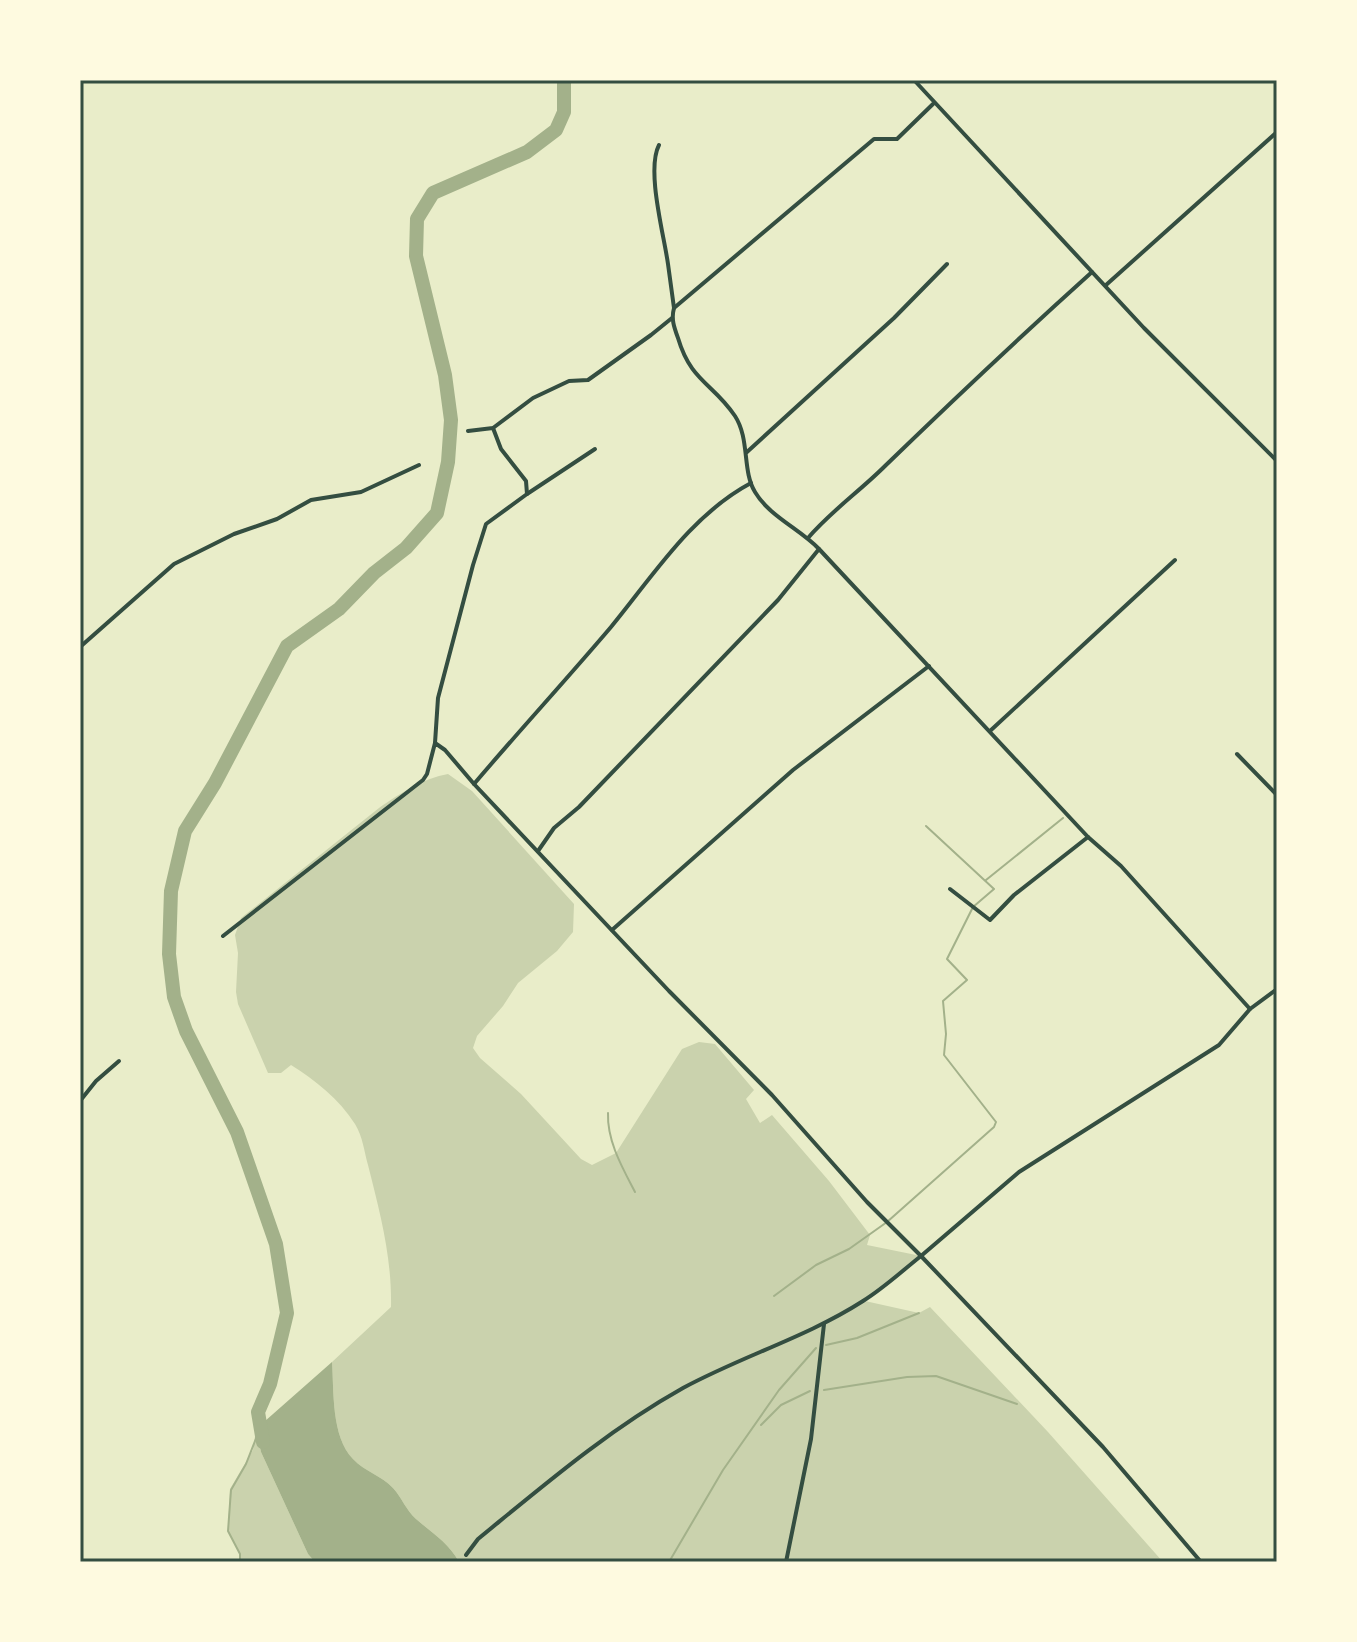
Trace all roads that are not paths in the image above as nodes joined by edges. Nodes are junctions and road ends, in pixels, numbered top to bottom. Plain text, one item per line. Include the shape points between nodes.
1 (914, 80) edge
2 (933, 104) junction
3 (1277, 132) edge
4 (659, 145) dead end
5 (947, 264) dead end
6 (1092, 272) junction
7 (1105, 286) junction
8 (674, 308) junction
9 (672, 318) junction
10 (493, 428) junction
11 (468, 431) dead end
12 (595, 449) dead end
13 (747, 452) junction
14 (1277, 461) edge
15 (419, 465) dead end
16 (751, 483) junction
17 (527, 494) junction
18 (808, 538) junction
19 (819, 549) junction
20 (1175, 560) dead end
21 (80, 647) edge
22 (929, 666) junction
23 (990, 731) junction
24 (435, 743) junction
25 (1237, 754) dead end
26 (474, 784) junction
27 (1277, 795) edge
28 (1088, 837) junction
29 (538, 851) junction
30 (950, 889) dead end
31 (612, 930) junction
32 (223, 936) dead end
33 (1277, 989) edge
34 (1250, 1009) junction
35 (119, 1061) dead end
36 (80, 1101) edge
37 (921, 1256) junction
38 (825, 1322) junction
39 (466, 1555) dead end
40 (786, 1562) edge
41 (1201, 1562) edge

1 - 2 street
2 - 6 street
2 - 8 street via 897,139 874,139
3 - 7 street
4 - 8 street via 658,210
5 - 13 street
6 - 7 street
6 - 18 street
7 - 14 street
8 - 9 street
9 - 10 street via 594,377 569,381 533,398
9 - 13 street via 685,360 736,417
10 - 11 street
10 - 17 street via 501,449 526,481
12 - 17 street
13 - 16 street
15 - 21 street via 361,492 311,500 184,558
16 - 18 street via 756,495
16 - 26 street via 733,492 679,544
17 - 24 street via 486,524 438,698
18 - 19 street
19 - 22 street
19 - 29 street via 778,600 554,828
20 - 23 street
22 - 23 street
22 - 31 street via 793,770
23 - 28 street
24 - 26 street
24 - 32 street via 423,780
25 - 27 street
26 - 29 street
28 - 30 street via 990,920
28 - 34 street via 1121,866
29 - 31 street
31 - 37 street
33 - 34 street
34 - 37 street via 1219,1045 1019,1172
35 - 36 street
37 - 38 street via 864,1301
37 - 41 street via 1103,1447
38 - 39 street via 729,1363 619,1428 478,1539
38 - 40 street via 811,1439

